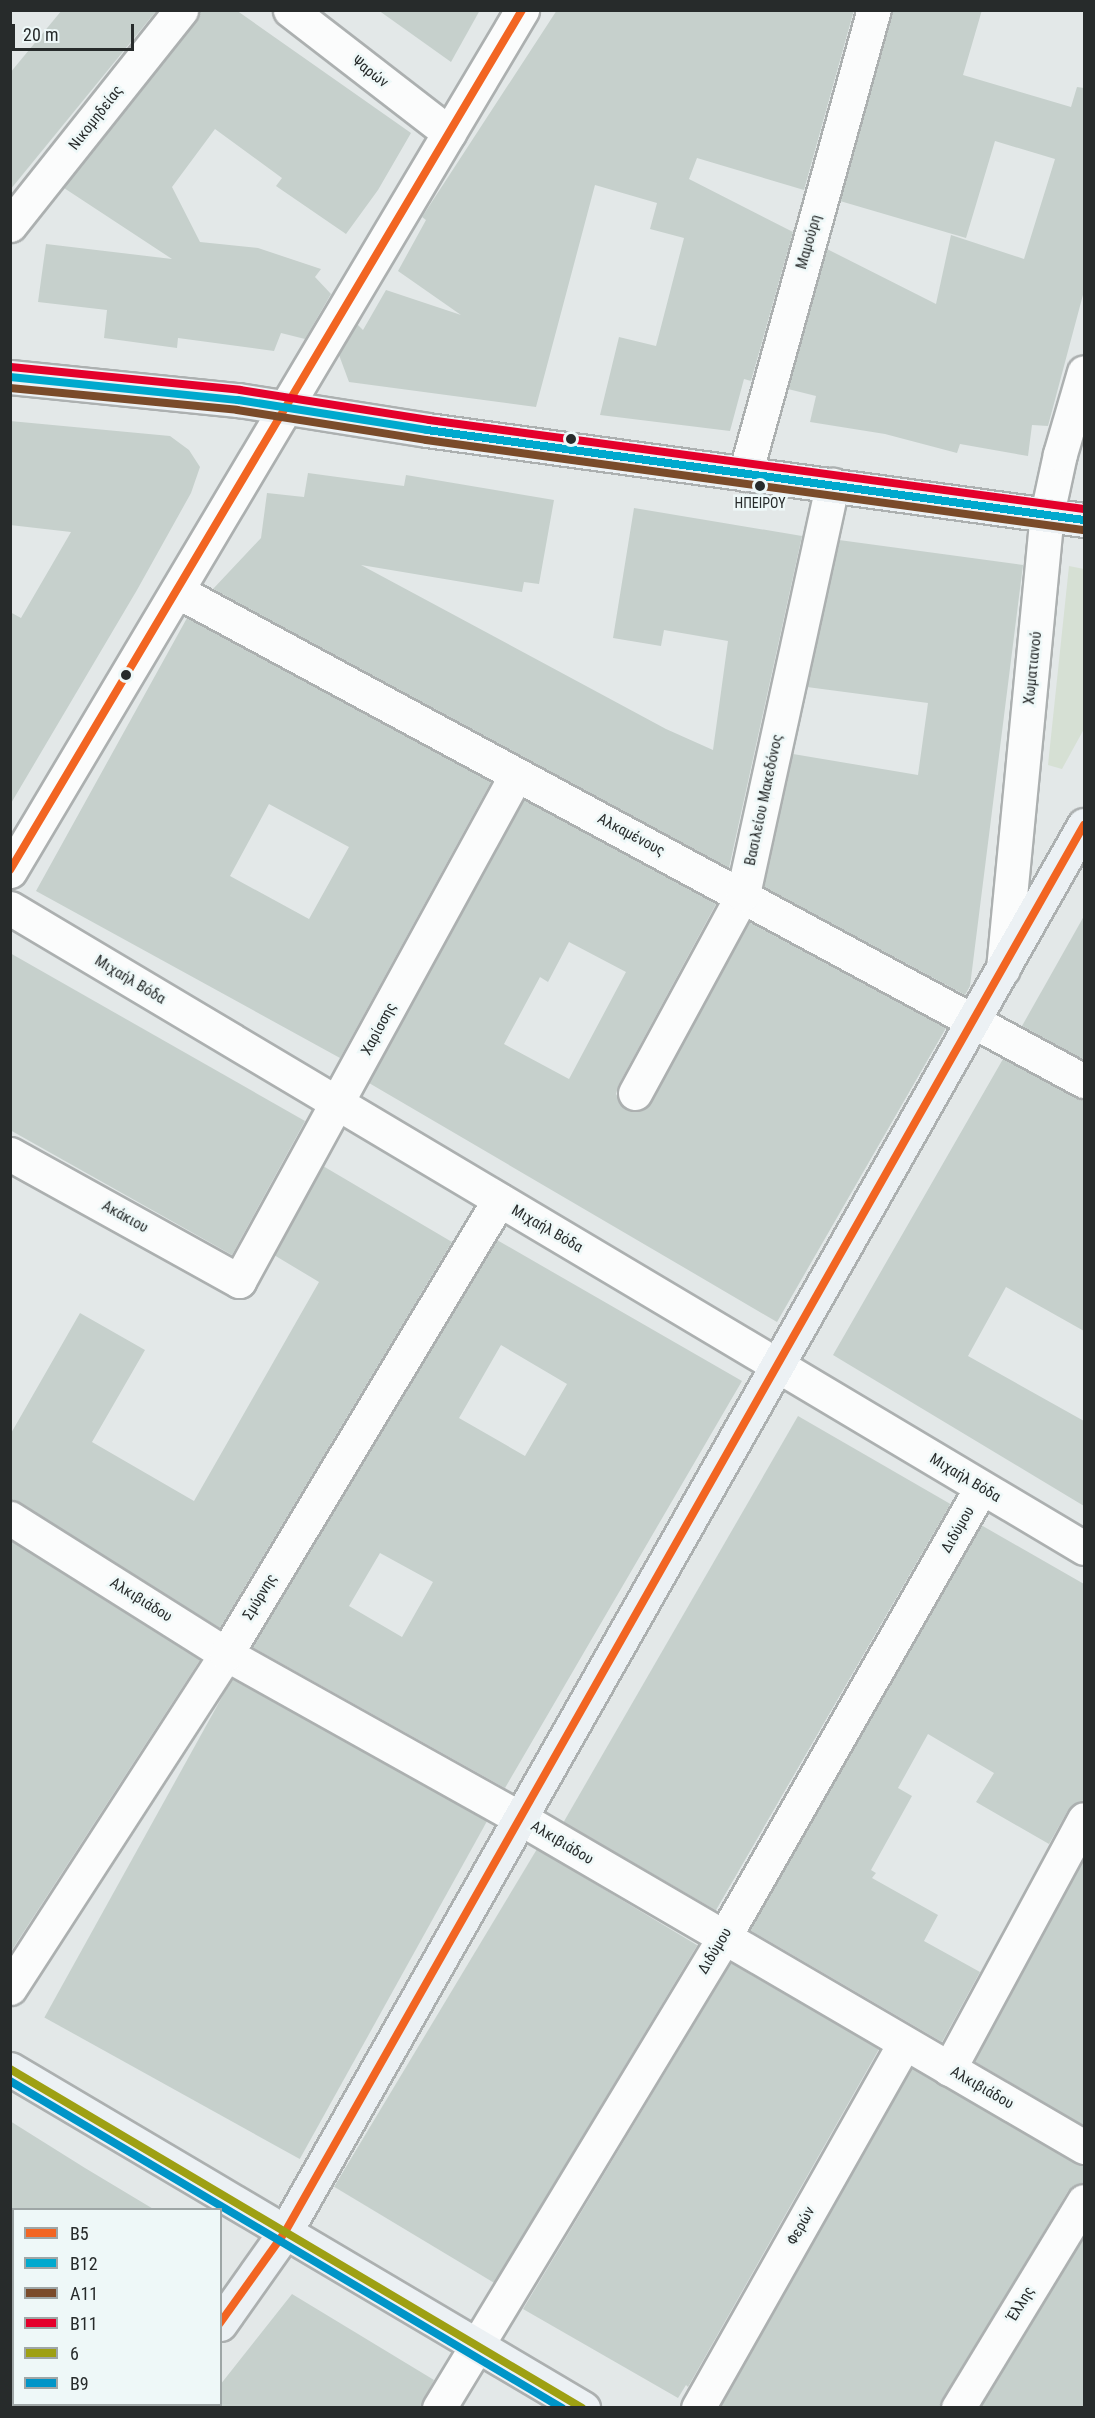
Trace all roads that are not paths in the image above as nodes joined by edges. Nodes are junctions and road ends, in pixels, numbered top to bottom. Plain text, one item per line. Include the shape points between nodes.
1 (181, 10) edge
2 (291, 10) edge
3 (522, 10) edge
4 (874, 10) edge
5 (449, 134) junction
6 (10, 225) edge
7 (1084, 372) edge
8 (10, 377) edge
9 (287, 406) junction
10 (745, 474) junction
11 (832, 485) junction
12 (1047, 514) junction
13 (1084, 520) edge
14 (177, 591) junction
15 (516, 775) junction
16 (1084, 825) edge
17 (10, 871) edge
18 (743, 894) junction
19 (10, 908) edge
20 (1003, 969) junction
21 (973, 1021) junction
22 (1084, 1081) edge
23 (635, 1093) dead end
24 (339, 1104) junction
25 (10, 1154) edge
26 (499, 1200) junction
27 (239, 1281) joint
28 (778, 1364) junction
29 (981, 1488) junction
30 (10, 1518) edge
31 (1084, 1548) edge
32 (226, 1654) junction
33 (520, 1818) junction
34 (1084, 1820) edge
35 (723, 1939) junction
36 (10, 1988) edge
37 (904, 2044) junction
38 (10, 2069) edge
39 (949, 2069) junction
40 (1084, 2147) edge
41 (1084, 2201) edge
42 (285, 2232) junction
43 (222, 2321) edge
44 (479, 2346) junction
45 (439, 2408) edge
46 (583, 2408) edge
47 (698, 2408) edge
48 (958, 2408) edge

1 - 6 street, Νικομηδείας
2 - 5 street, Ψαρών
3 - 5 street
4 - 10 street, Μαμούρη
5 - 9 street
7 - 12 street, Χωματιανού
8 - 9 main road via 176,391
9 - 10 main road
9 - 14 street
10 - 11 main road
11 - 12 main road
11 - 18 street, Βασιλείου Μακεδόνος
12 - 13 main road
12 - 20 street, Χωματιανού
14 - 15 street, Αλκαμένους
14 - 17 street
15 - 18 street, Αλκαμένους
15 - 24 street, Χαρίσσης
16 - 20 main road
18 - 21 street, Αλκαμένους
18 - 23 street, Βασιλείου Μακεδόνος
19 - 24 street, Μιχαήλ Βόδα
20 - 21 main road
21 - 22 street, Αλκαμένους
21 - 28 main road
24 - 26 street, Μιχαήλ Βόδα
24 - 27 street, Χαρίσσης
25 - 27 street, Ακάκιου
26 - 28 street, Μιχαήλ Βόδα
26 - 32 street, Σμύρνης
28 - 29 street, Μιχαήλ Βόδα
28 - 33 main road
29 - 31 street, Μιχαήλ Βόδα
29 - 35 street, Διδύμου
30 - 32 street, Αλκιβιάδου
32 - 33 street, Αλκιβιάδου
32 - 36 street, Σμύρνης
33 - 35 street, Αλκιβιάδου
33 - 42 main road
34 - 39 street
35 - 37 street, Αλκιβιάδου
35 - 44 street, Διδύμου
37 - 39 street, Αλκιβιάδου
37 - 47 street, Φερών
38 - 42 main road
39 - 40 street, Αλκιβιάδου
41 - 48 street, Έλλης
42 - 43 main road
42 - 44 main road
44 - 45 street, Διδύμου
44 - 46 main road

